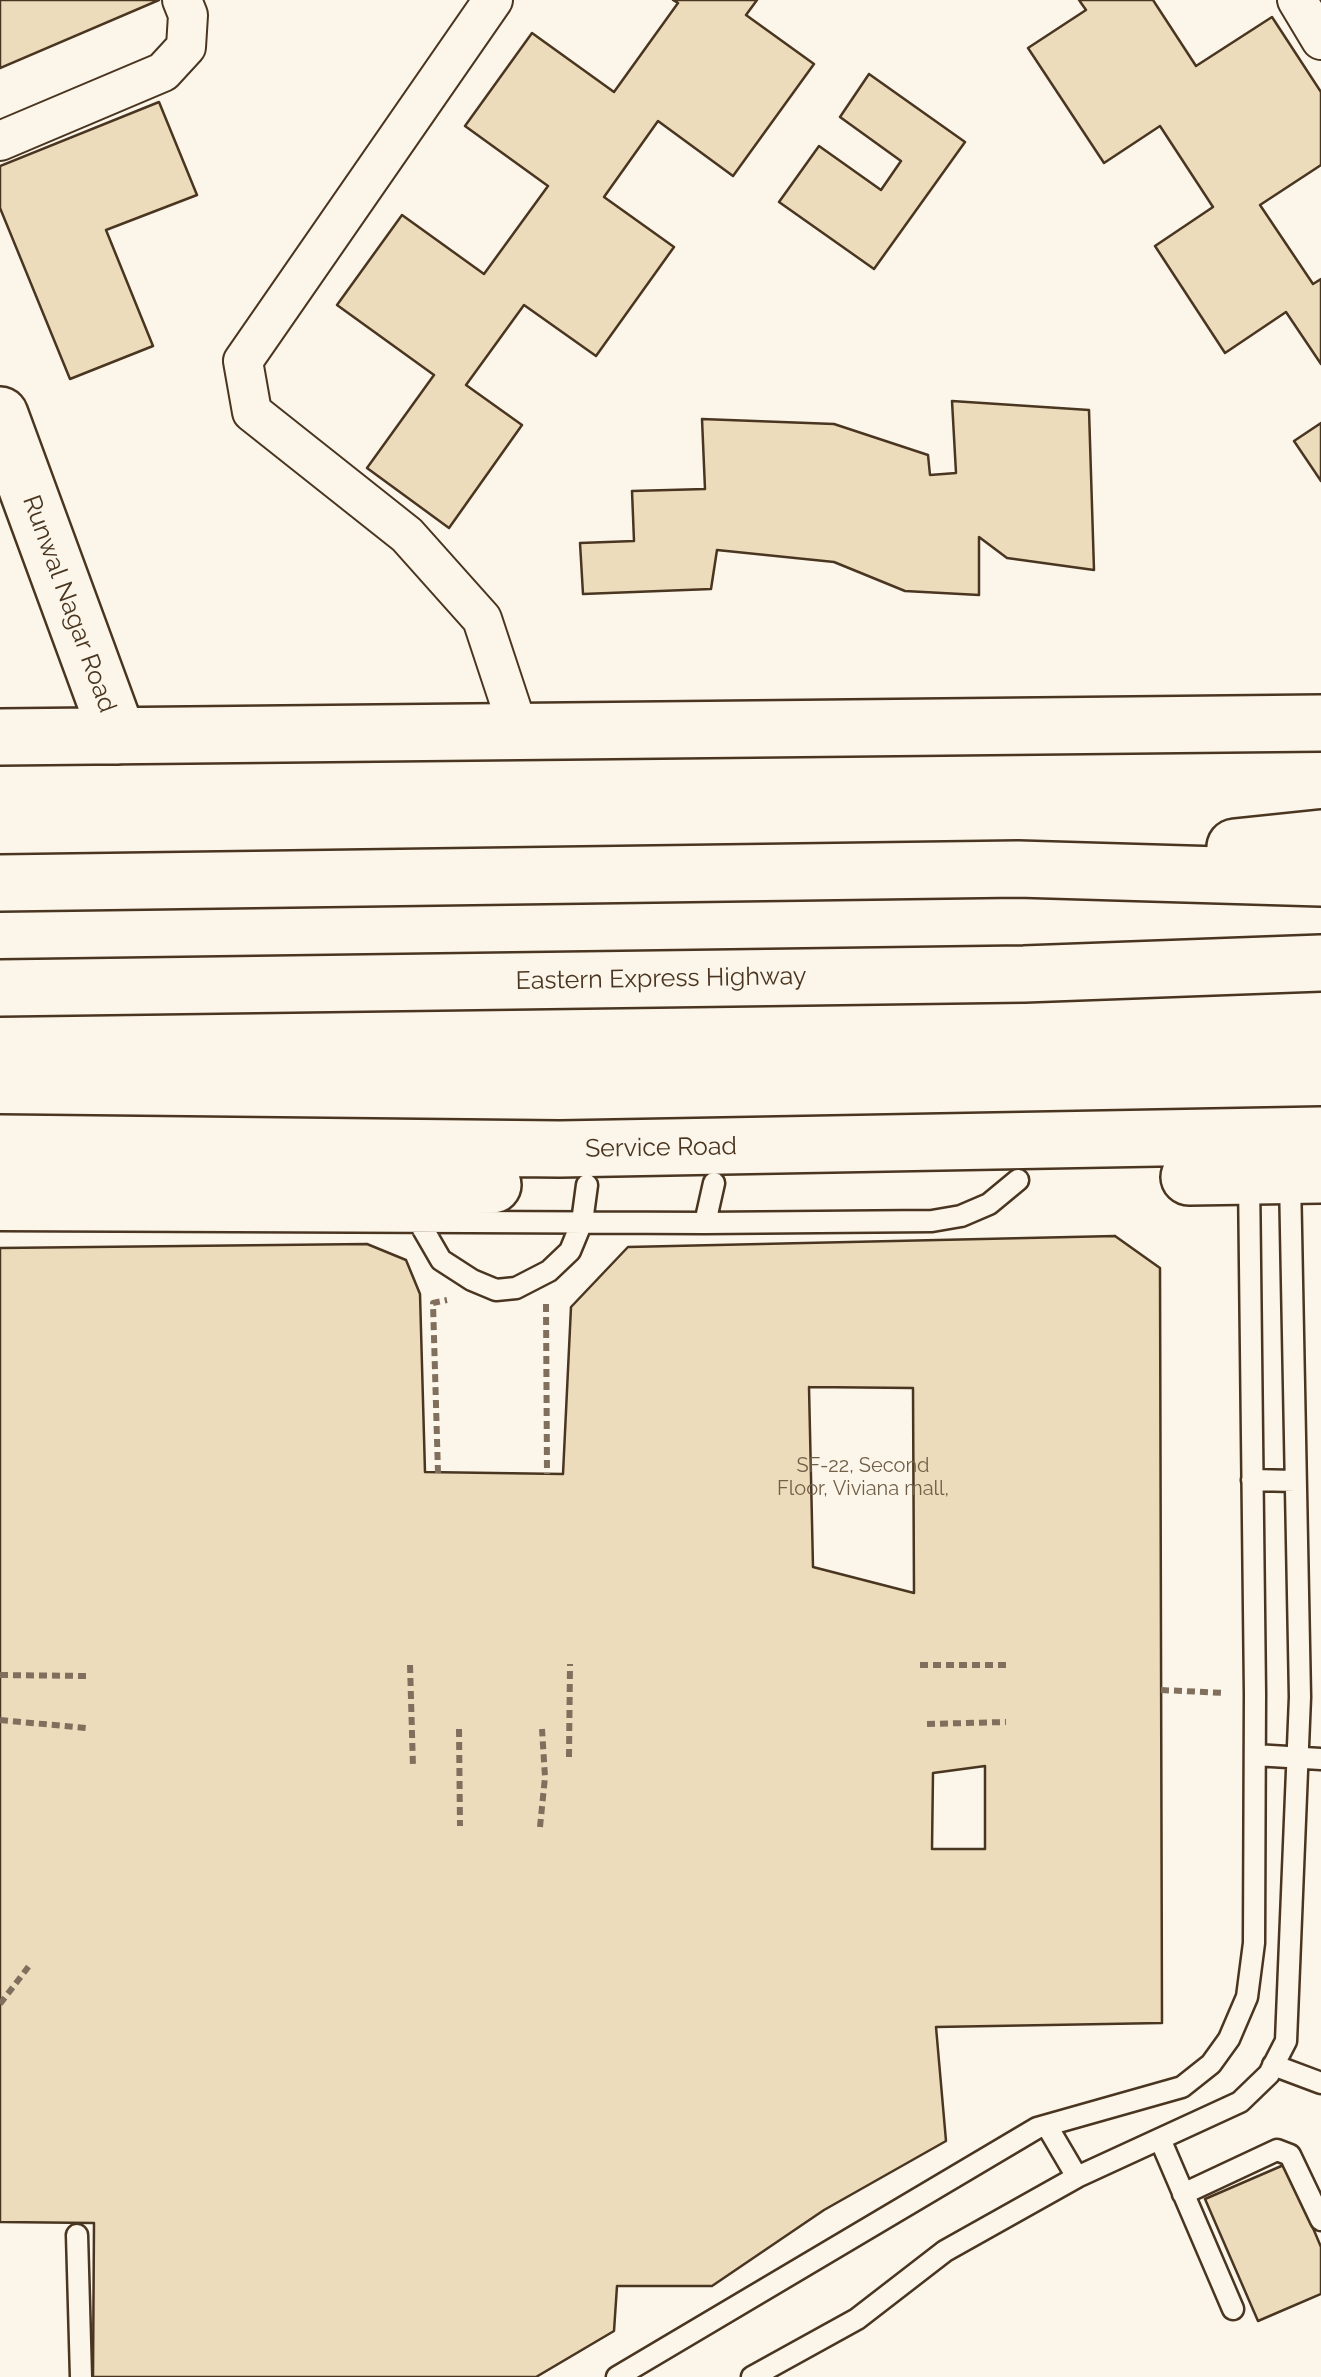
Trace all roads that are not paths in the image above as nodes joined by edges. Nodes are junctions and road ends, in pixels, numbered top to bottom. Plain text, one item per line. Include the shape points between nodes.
1 (182, 0) edge
2 (493, 0) edge
3 (1297, 0) edge
4 (1321, 40) edge
5 (0, 141) edge
6 (0, 416) edge
7 (1321, 723) edge
8 (519, 731) junction
9 (118, 736) junction
10 (0, 737) edge
11 (1321, 838) edge
12 (1018, 869) junction
13 (1321, 878) edge
14 (0, 883) edge
15 (1321, 963) edge
16 (1024, 974) junction
17 (107, 987) junction
18 (0, 988) edge
19 (1321, 1002) edge
20 (0, 1012) edge
21 (0, 1143) edge
22 (1288, 1156) edge
23 (0, 1190) edge
24 (584, 1203) junction
25 (0, 1220) edge
26 (419, 1222) junction
27 (1252, 1480) junction
28 (1295, 1482) junction
29 (1255, 1755) junction
30 (1321, 1759) edge
31 (1298, 1760) junction
32 (1273, 2065) junction
33 (1321, 2083) edge
34 (1047, 2126) junction
35 (1160, 2139) junction
36 (1077, 2176) junction
37 (1183, 2194) junction
38 (1321, 2220) edge
39 (77, 2235) dead end
40 (1233, 2308) dead end
41 (81, 2377) edge
42 (617, 2377) edge
43 (752, 2377) edge

1 - 5 street via 186,48 163,72
2 - 8 street via 244,360 252,412 408,535 482,619
3 - 4 street
6 - 9 main road, Runwal Nagar Road
7 - 8 main road
8 - 9 main road
9 - 10 main road
11 - 12 main road
12 - 13 main road
12 - 14 main road
15 - 16 main road, Eastern Express Highway
16 - 17 main road, Eastern Express Highway
16 - 19 main road
17 - 18 main road, Eastern Express Highway
17 - 20 main road
21 - 22 main road, Service Road
22 - 24 main road, Service Road via 709,1203
22 - 27 lane
22 - 28 lane
23 - 24 main road, Service Road
24 - 26 lane
24 - 26 lane via 570,1251 549,1272 516,1288 496,1290 442,1260
25 - 26 lane
27 - 28 lane
27 - 29 lane
28 - 31 lane
29 - 31 lane
29 - 34 lane via 1254,1943 1247,1996 1229,2039 1182,2087
30 - 31 lane
31 - 32 lane via 1286,2041
32 - 33 lane
32 - 35 lane via 1240,2102
34 - 36 lane
34 - 42 lane
35 - 36 lane
35 - 37 lane
36 - 43 lane via 945,2251 857,2319
37 - 38 lane via 1278,2150 1290,2155
37 - 40 lane
39 - 41 lane

